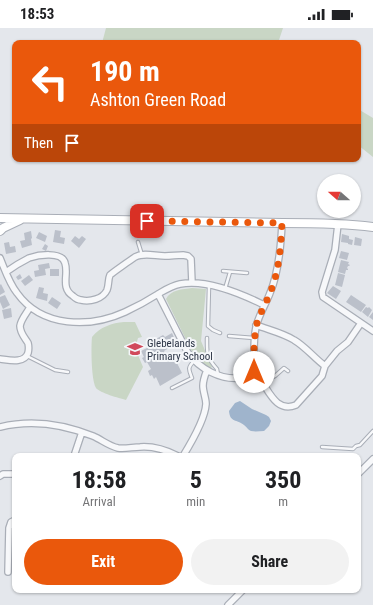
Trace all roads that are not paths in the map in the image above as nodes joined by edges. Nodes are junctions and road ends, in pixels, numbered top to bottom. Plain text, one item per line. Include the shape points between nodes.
1 (0, 218) edge
2 (23, 219) junction
3 (282, 223) junction
4 (338, 224) junction
5 (373, 227) edge
6 (0, 231) edge
7 (138, 242) dead end
8 (142, 255) junction
9 (1, 260) edge
10 (224, 271) dead end
11 (6, 272) junction
12 (230, 272) junction
13 (247, 274) dead end
14 (103, 275) dead end
15 (109, 277) junction
16 (192, 283) junction
17 (210, 285) junction
18 (225, 289) junction
19 (158, 294) junction
20 (264, 305) junction
21 (30, 307) junction
22 (361, 323) junction
23 (256, 325) junction
24 (373, 331) edge
25 (220, 333) dead end
26 (229, 336) dead end
27 (207, 338) dead end
28 (254, 338) junction
29 (26, 356) junction
30 (0, 359) edge
31 (194, 360) junction
32 (325, 366) junction
33 (207, 370) junction
34 (68, 372) dead end
35 (254, 372) junction
36 (288, 372) dead end
37 (218, 375) junction
38 (263, 384) junction
39 (172, 388) dead end
40 (0, 427) edge
41 (373, 431) edge
42 (82, 432) junction
43 (322, 447) dead end
44 (75, 453) edge
45 (172, 453) edge
46 (185, 453) edge
47 (373, 459) edge
48 (361, 471) edge
49 (12, 474) edge
50 (0, 476) edge
51 (12, 522) edge
52 (8, 572) dead end
53 (240, 593) edge
54 (228, 605) edge

1 - 2 street
2 - 3 street
2 - 6 street
3 - 4 street
3 - 20 street via 272,289
4 - 5 street
4 - 22 street via 335,250 322,295
7 - 8 lane
8 - 15 street via 135,257
8 - 16 street via 188,256 191,259
9 - 11 street
10 - 12 lane
11 - 15 street via 30,258 64,255 68,293 87,301 102,296 107,291
11 - 21 street via 18,295
12 - 13 lane
12 - 18 lane
14 - 15 street
16 - 17 street
16 - 19 street via 172,286
17 - 18 street
17 - 25 lane via 208,326
18 - 20 street
19 - 21 street via 126,312 97,322 73,323 41,314
19 - 31 street
20 - 23 street
21 - 29 street via 20,327 29,346
22 - 24 street
22 - 32 street via 348,342
23 - 28 street
23 - 32 street via 294,340
26 - 28 lane
27 - 37 lane via 207,354
28 - 35 street
29 - 30 street via 20,360
29 - 34 lane via 55,370
31 - 33 street
31 - 39 lane via 189,367 192,378
32 - 38 street via 322,376 296,405 286,407 277,402
33 - 37 street
33 - 46 street via 203,387 205,410 195,436
35 - 37 street via 252,375 236,378
35 - 38 street
36 - 38 lane via 284,368
40 - 42 street via 34,423
41 - 43 lane via 353,449
42 - 44 street
42 - 45 street via 117,448 143,446
47 - 48 street
49 - 50 street
51 - 52 street via 8,528
53 - 54 street

